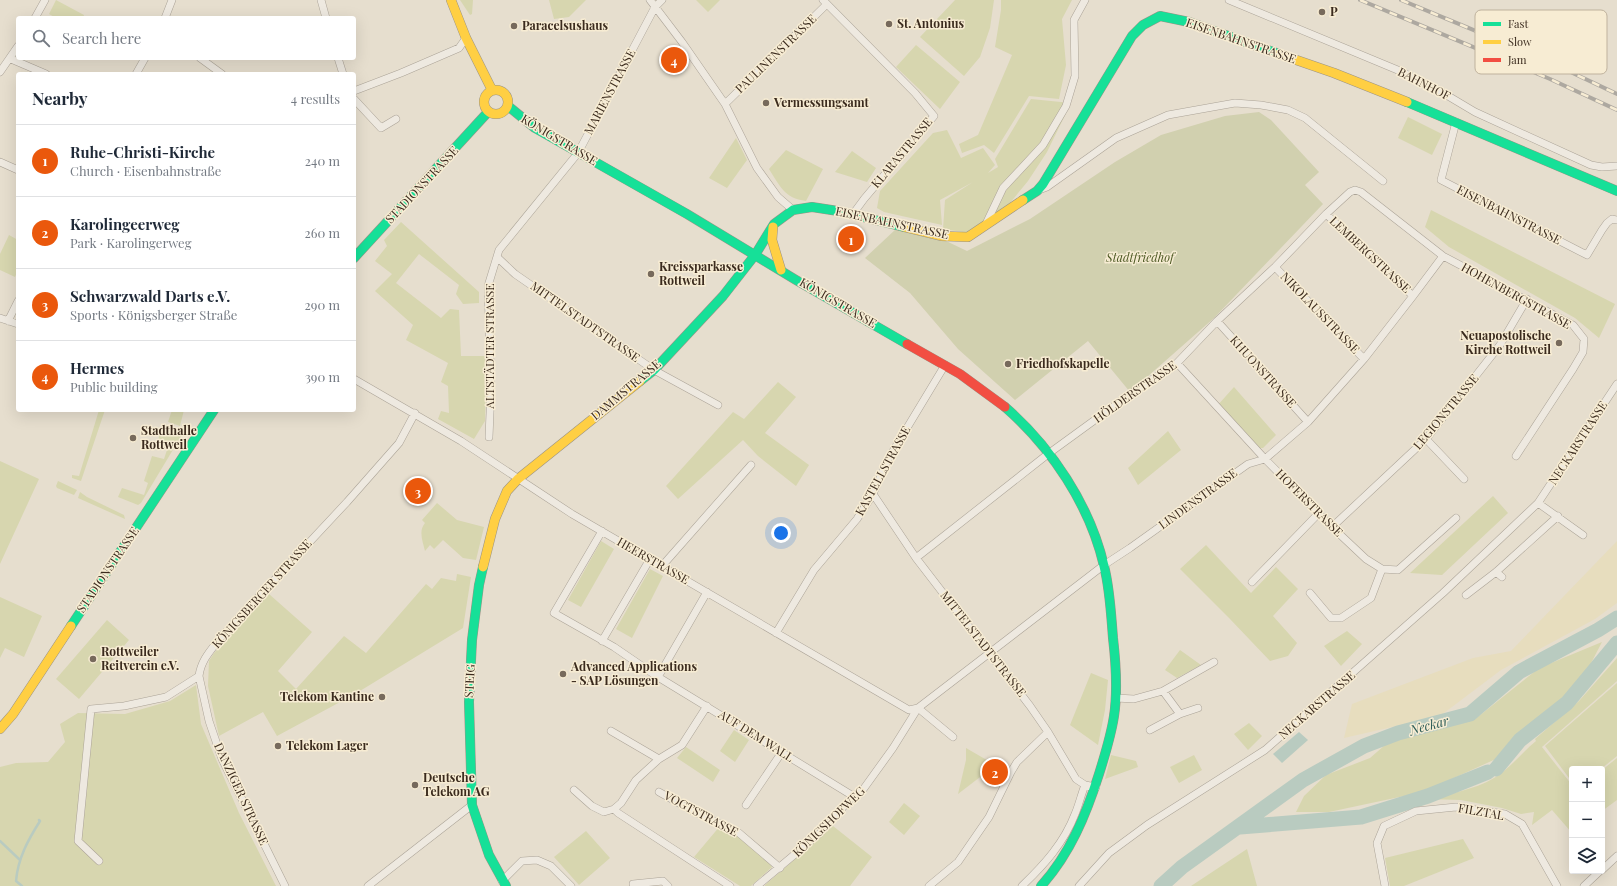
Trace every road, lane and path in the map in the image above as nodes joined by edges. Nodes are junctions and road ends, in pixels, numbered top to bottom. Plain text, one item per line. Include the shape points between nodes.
1 (45, 0) edge
2 (172, 0) edge
3 (321, 0) edge
4 (451, 0) edge
5 (650, 0) edge
6 (662, 0) edge
7 (1085, 0) edge
8 (1229, 0) edge
9 (825, 2) edge
10 (654, 7) junction
11 (35, 16) edge
12 (166, 16) edge
13 (325, 16) edge
14 (466, 38) junction
15 (16, 50) edge
16 (11, 59) junction
17 (144, 60) edge
18 (203, 60) edge
19 (339, 60) edge
20 (0, 72) edge
21 (41, 72) edge
22 (137, 72) edge
23 (219, 72) edge
24 (342, 72) edge
25 (356, 90) edge
26 (492, 90) junction
27 (356, 101) edge
28 (725, 104) junction
29 (508, 106) junction
30 (488, 112) junction
31 (396, 119) dead end
32 (1456, 122) junction
33 (578, 153) junction
34 (0, 162) edge
35 (1617, 166) edge
36 (16, 169) edge
37 (1383, 181) dead end
38 (1606, 187) junction
39 (1355, 190) joint
40 (1036, 191) junction
41 (1617, 191) edge
42 (1617, 197) edge
43 (793, 210) junction
44 (853, 214) junction
45 (1326, 214) junction
46 (1617, 220) edge
47 (774, 224) junction
48 (983, 228) junction
49 (755, 254) junction
50 (356, 256) edge
51 (1443, 256) junction
52 (497, 257) junction
53 (1275, 267) junction
54 (781, 270) junction
55 (1414, 296) junction
56 (1527, 300) junction
57 (16, 305) edge
58 (0, 318) edge
59 (8, 321) junction
60 (1217, 321) junction
61 (16, 323) edge
62 (1364, 358) junction
63 (1177, 363) junction
64 (945, 365) junction
65 (654, 370) junction
66 (356, 380) edge
67 (1617, 384) edge
68 (718, 405) dead end
69 (213, 412) edge
70 (415, 413) junction
71 (1308, 422) junction
72 (489, 437) dead end
73 (1426, 439) junction
74 (1048, 454) junction
75 (1516, 456) dead end
76 (1265, 459) junction
77 (751, 465) dead end
78 (518, 479) junction
79 (1464, 479) dead end
80 (873, 494) junction
81 (1538, 503) junction
82 (1319, 513) junction
83 (1558, 516) junction
84 (1456, 518) dead end
85 (1332, 527) junction
86 (602, 531) junction
87 (1583, 535) dead end
88 (650, 558) junction
89 (916, 558) junction
90 (1104, 565) junction
91 (662, 566) junction
92 (1382, 569) junction
93 (1496, 572) junction
94 (1502, 577) dead end
95 (1252, 582) dead end
96 (707, 592) junction
97 (1310, 593) dead end
98 (1466, 595) dead end
99 (776, 633) junction
100 (602, 640) junction
101 (990, 654) junction
102 (1214, 662) dead end
103 (200, 676) junction
104 (658, 677) junction
105 (1163, 691) junction
106 (1116, 698) junction
107 (707, 706) junction
108 (918, 708) junction
109 (1198, 708) dead end
110 (1180, 714) junction
111 (0, 729) edge
112 (1150, 730) dead end
113 (611, 731) dead end
114 (1048, 732) junction
115 (953, 737) dead end
116 (782, 752) junction
117 (659, 759) junction
118 (1085, 785) junction
119 (1096, 787) junction
120 (574, 790) dead end
121 (659, 792) dead end
122 (853, 796) junction
123 (472, 805) junction
124 (746, 805) dead end
125 (614, 809) junction
126 (1617, 856) edge
127 (99, 861) dead end
128 (1605, 866) edge
129 (780, 868) junction
130 (1597, 874) edge
131 (504, 884) edge
132 (633, 884) dead end
133 (285, 886) edge
134 (368, 886) edge
135 (571, 886) edge
136 (668, 886) edge
137 (730, 886) edge
138 (757, 886) edge
139 (929, 886) edge
140 (1022, 886) edge
141 (1041, 886) edge
142 (1079, 886) edge
143 (1385, 886) edge
144 (1557, 886) edge
145 (1584, 886) edge

1 - 11 street
2 - 12 street
3 - 13 street
4 - 14 street
5 - 10 street
6 - 10 street, MARIENSTRASSE
7 - 48 street via 1074,20 1075,76 1066,106 1043,145 1004,188
8 - 35 street, BAHNHOF via 1400,71 1475,112 1591,165
9 - 28 street, PAULINENSTRASSE
9 - 44 street, KLARASTRASSE via 915,93 934,116
10 - 28 street
10 - 33 street, MARIENSTRASSE
14 - 25 street via 458,48
14 - 26 street
15 - 16 street
16 - 20 street
16 - 21 street
17 - 22 street
18 - 23 street
19 - 24 street
26 - 29 street, KÖNIGSTRASSE via 504,92 508,98
26 - 30 street via 486,94 483,102
27 - 31 street via 381,128
28 - 43 street via 757,168 778,197
29 - 30 street via 499,114
29 - 33 street, KÖNIGSTRASSE via 535,128
30 - 50 street, STADIONSTRASSE
32 - 38 street, EISENBAHNSTRASSE
32 - 40 street, EISENBAHNSTRASSE via 1334,73 1190,22 1160,16 1143,25 1132,36 1043,184
32 - 46 street, EISENBAHNSTRASSE via 1441,180 1587,255 1607,223 1612,219
33 - 49 street, KÖNIGSTRASSE
33 - 52 street, MARIENSTRASSE via 499,250
34 - 36 street
37 - 40 street, EISENBAHNSTRASSE via 1305,118 1288,110 1235,103 1168,115 1116,138 1047,187
38 - 41 street, EISENBAHNSTRASSE
38 - 42 street, EISENBAHNSTRASSE
39 - 45 street, HÖLDERSTRASSE
39 - 51 street, HOHENBERGSTRASSE
40 - 48 street, EISENBAHNSTRASSE
43 - 44 street, EISENBAHNSTRASSE via 812,207
43 - 47 street, EISENBAHNSTRASSE
44 - 48 street, EISENBAHNSTRASSE via 941,236 968,238
45 - 53 street, HÖLDERSTRASSE
45 - 55 street, LEMBERGSTRASSE
47 - 49 street, EISENBAHNSTRASSE
47 - 54 street via 772,240
49 - 54 street, KÖNIGSTRASSE
49 - 65 street, DAMMSTRASSE via 723,296
51 - 55 street, LINDENSTRASSE
51 - 56 street, HOHENBERGSTRASSE
52 - 65 street, MITTELSTADTSTRASSE via 515,274
52 - 72 street, ALTSTÄDTER STRASSE via 488,286 491,390
53 - 60 street, HÖLDERSTRASSE
53 - 62 street, NIKOLAUSSTRASSE
54 - 64 street, KÖNIGSTRASSE
55 - 62 street, LINDENSTRASSE
56 - 73 street, LEGIONSTRASSE via 1500,345
56 - 75 street, HOHENBERGSTRASSE via 1573,325 1584,339 1583,352
57 - 59 street
58 - 59 street
59 - 61 street
60 - 63 street, HÖLDERSTRASSE
60 - 71 street, KHUONSTRASSE
62 - 71 street, LINDENSTRASSE
63 - 74 street, HÖLDERSTRASSE
63 - 76 street, HOFERSTRASSE
64 - 74 street, KÖNIGSTRASSE via 984,390 1007,409 1024,424
64 - 80 street, KASTELLSTRASSE via 887,461
65 - 68 street, MITTELSTADTSTRASSE
65 - 78 street, DAMMSTRASSE
66 - 70 street, HEERSTRASSE
67 - 81 street, NECKARSTRASSE
69 - 111 street, STADIONSTRASSE via 17,708
70 - 78 street, HEERSTRASSE
70 - 103 street, KÖNIGSBERGER STRASSE via 399,443 205,657
71 - 76 street, LINDENSTRASSE
73 - 79 street
73 - 85 street, LEGIONSTRASSE
74 - 89 street, HÖLDERSTRASSE
74 - 90 street, KÖNIGSTRASSE via 1065,478 1087,520
76 - 82 street, HOFERSTRASSE
76 - 90 street, LINDENSTRASSE via 1248,464
77 - 91 street
78 - 86 street, HEERSTRASSE
78 - 123 street, STEIG via 507,491 495,518 479,585 472,640 469,702
80 - 89 street, MITTELSTADTSTRASSE
80 - 99 street, KASTELLSTRASSE via 857,519 814,570
81 - 83 street
81 - 142 street, NECKARSTRASSE via 1443,594 1265,750 1121,844 1105,856
82 - 85 street, HOFERSTRASSE
82 - 95 street
83 - 87 street
83 - 93 street
84 - 92 street via 1398,570
85 - 92 street, HOFERSTRASSE via 1366,559
86 - 88 street, HEERSTRASSE
86 - 100 street, AUF DEM WALL via 554,613
88 - 91 street, HEERSTRASSE
88 - 100 street
89 - 101 street, MITTELSTADTSTRASSE
90 - 101 street, LINDENSTRASSE
90 - 106 street, KÖNIGSTRASSE via 1114,648
91 - 96 street, HEERSTRASSE
92 - 97 street via 1370,598 1341,618 1331,618
93 - 94 street
93 - 98 street
96 - 99 street, HEERSTRASSE
96 - 104 street
99 - 108 street, HEERSTRASSE via 909,710
100 - 104 street, AUF DEM WALL
101 - 108 street, LINDENSTRASSE
101 - 114 street, MITTELSTADTSTRASSE
102 - 105 street
103 - 127 street via 166,697 124,706 91,709 78,841
103 - 133 street, DANZIGER STRASSE via 208,721 222,759
104 - 107 street, AUF DEM WALL
105 - 106 street via 1134,699
105 - 110 street
106 - 119 street, KÖNIGSTRASSE
107 - 116 street, AUF DEM WALL
107 - 117 street via 682,745
108 - 115 street, HEERSTRASSE
108 - 122 street, KÖNIGSHOFWEG via 862,791
109 - 110 street
110 - 112 street
113 - 117 street
114 - 118 street, MITTELSTADTSTRASSE via 1076,779
114 - 139 street via 1017,762 989,817 958,862
116 - 122 street, AUF DEM WALL
116 - 124 street
117 - 125 street via 636,780
118 - 119 street
118 - 140 street via 1076,814 1064,838
119 - 141 street, KÖNIGSTRASSE via 1066,853
120 - 125 street via 592,806 604,812
121 - 129 street, VOGTSTRASSE via 739,833
122 - 129 street, KÖNIGSHOFWEG via 819,834
123 - 131 street, STEIG via 489,855
123 - 134 street
125 - 137 street
126 - 128 street
129 - 138 street, KÖNIGSHOFWEG
130 - 145 street
131 - 135 street via 522,861 536,860 551,866
132 - 136 street via 663,881
143 - 144 street, FILZTAL via 1377,843 1384,826 1416,811 1456,807 1505,814 1522,824

